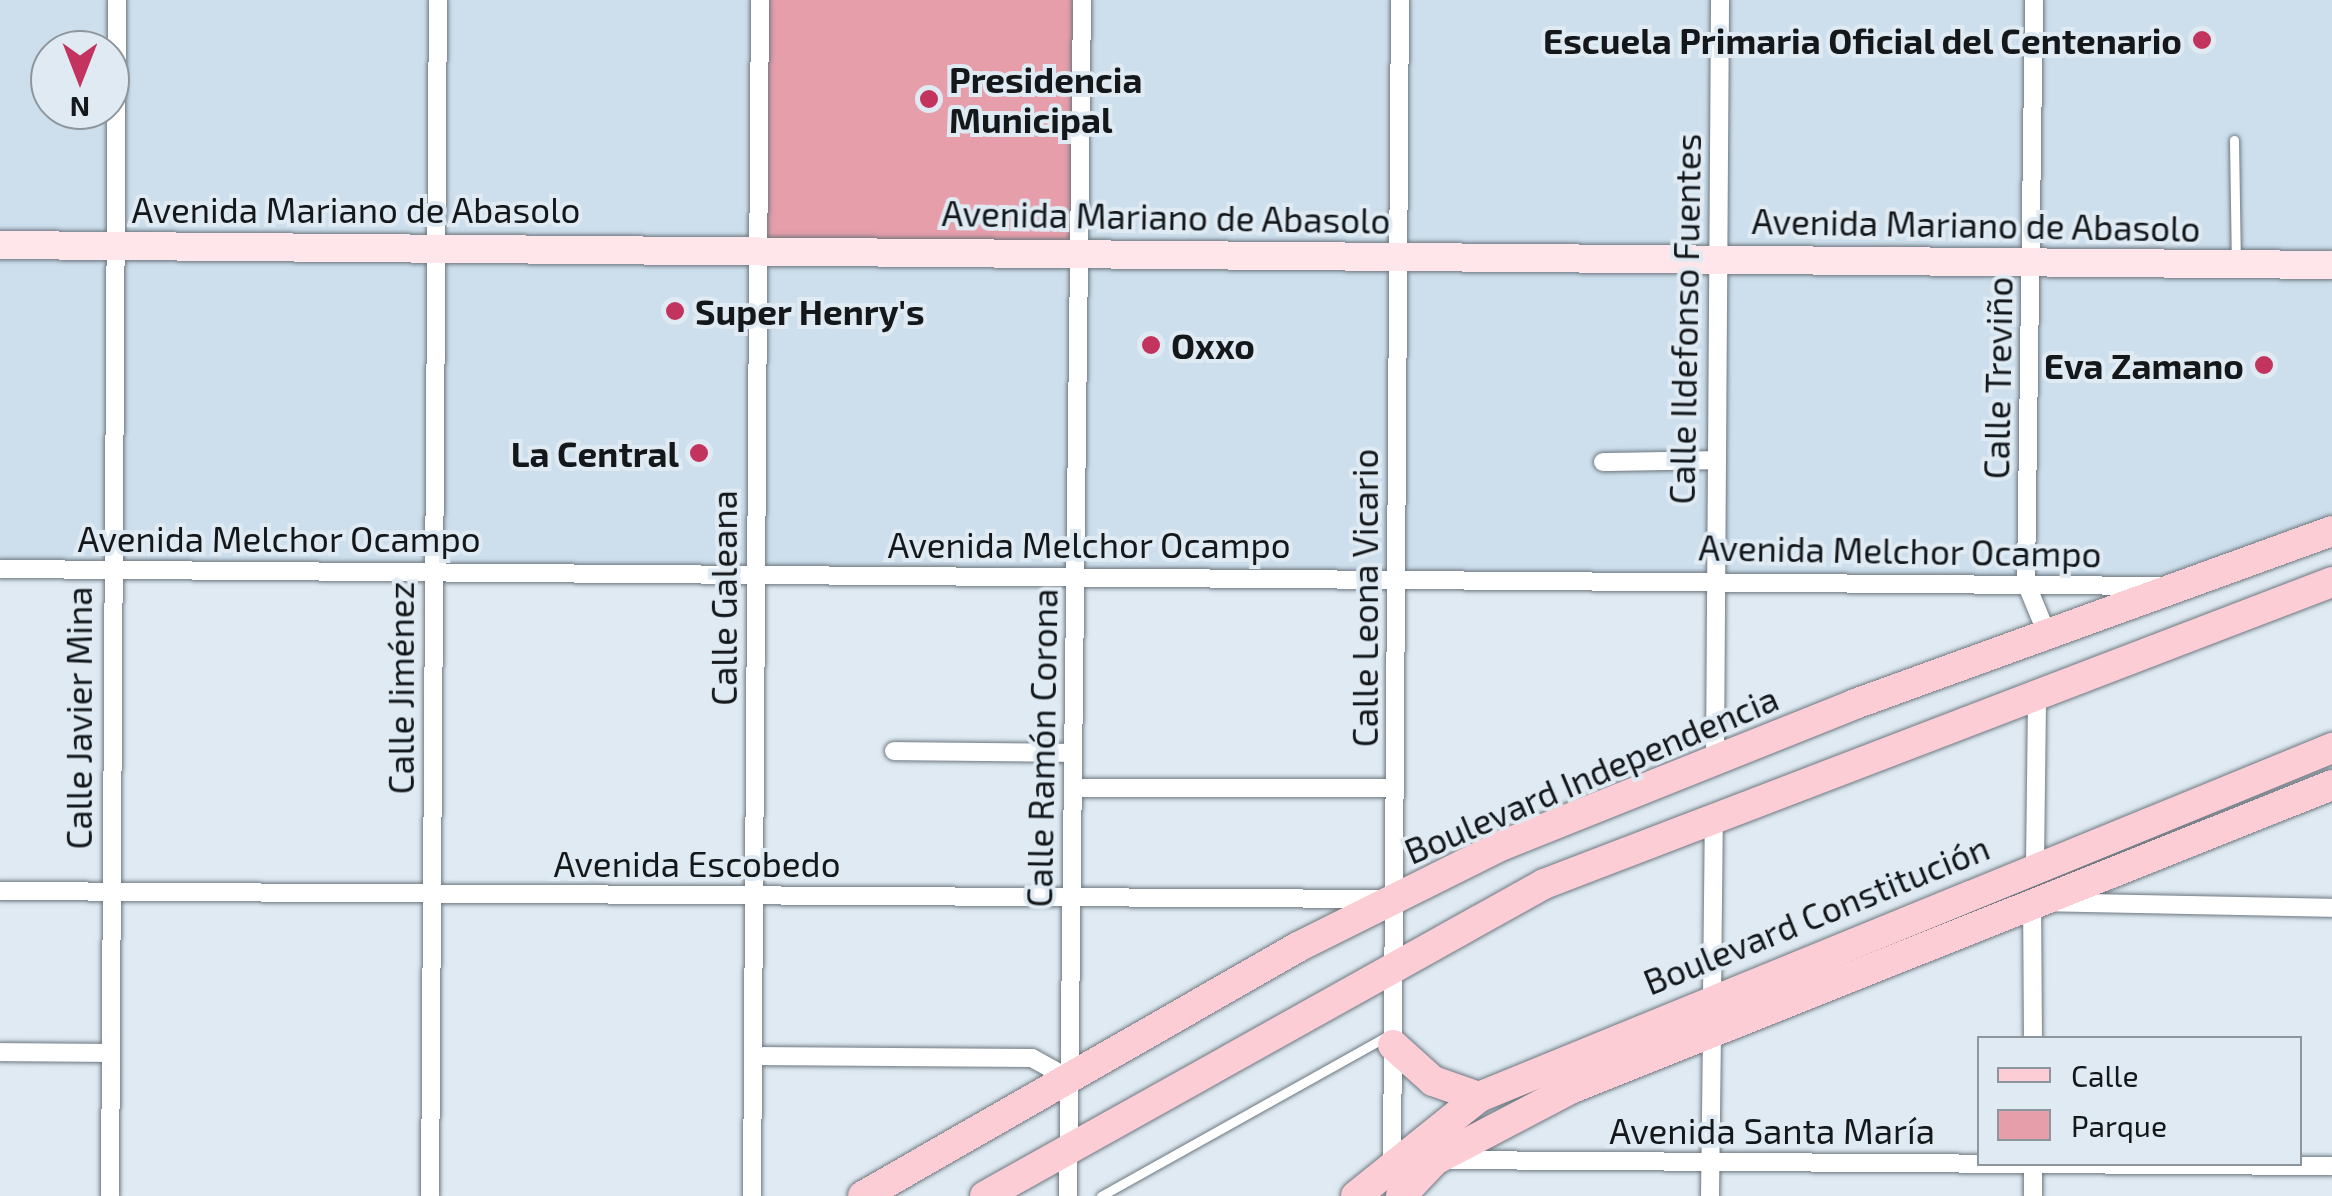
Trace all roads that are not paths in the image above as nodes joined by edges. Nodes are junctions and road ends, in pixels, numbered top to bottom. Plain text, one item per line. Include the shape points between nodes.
1 (117, 0) edge
2 (438, 0) edge
3 (760, 0) edge
4 (1082, 0) edge
5 (1400, 0) edge
6 (1720, 0) edge
7 (2034, 0) edge
8 (2234, 140) dead end
9 (0, 244) edge
10 (114, 245) junction
11 (436, 247) junction
12 (758, 249) junction
13 (1079, 252) junction
14 (1398, 256) junction
15 (1718, 259) junction
16 (2031, 262) junction
17 (2236, 264) junction
18 (2332, 265) edge
19 (1714, 460) junction
20 (1603, 462) dead end
21 (2332, 531) edge
22 (0, 569) edge
23 (112, 570) junction
24 (434, 572) junction
25 (756, 574) junction
26 (1076, 577) junction
27 (1397, 579) junction
28 (1713, 581) junction
29 (2332, 582) edge
30 (2026, 583) junction
31 (2178, 586) junction
32 (2046, 634) junction
33 (2038, 694) junction
34 (2332, 748) edge
35 (894, 751) dead end
36 (1073, 753) junction
37 (1715, 759) junction
38 (2332, 785) edge
39 (1073, 788) junction
40 (1395, 788) junction
41 (1714, 814) junction
42 (2035, 864) junction
43 (0, 891) edge
44 (110, 892) junction
45 (431, 893) junction
46 (754, 896) junction
47 (1072, 898) junction
48 (1394, 900) junction
49 (2032, 902) junction
50 (2332, 908) edge
51 (1394, 962) junction
52 (1712, 996) junction
53 (1712, 1034) junction
54 (2032, 1036) edge
55 (1393, 1039) junction
56 (0, 1052) edge
57 (106, 1053) junction
58 (753, 1056) junction
59 (1070, 1079) junction
60 (1478, 1097) junction
61 (1069, 1144) junction
62 (1392, 1160) junction
63 (1435, 1160) junction
64 (1710, 1161) junction
65 (1977, 1163) edge
66 (2034, 1166) edge
67 (2302, 1166) edge
68 (2332, 1166) edge
69 (110, 1196) edge
70 (430, 1196) edge
71 (752, 1196) edge
72 (863, 1196) edge
73 (985, 1196) edge
74 (1068, 1196) edge
75 (1101, 1196) edge
76 (1356, 1196) edge
77 (1392, 1196) edge
78 (1401, 1196) edge
79 (1710, 1196) edge
80 (2033, 1196) edge

1 - 10 street, Calle Javier Mina
2 - 11 street, Calle Jiménez
3 - 12 street, Calle Galeana
4 - 13 street, Calle Ramón Corona
5 - 14 street, Calle Leona Vicario
6 - 15 street, Calle Ildefonso Fuentes
7 - 16 street, Calle Treviño
8 - 17 lane
9 - 10 street, Avenida Mariano de Abasolo
10 - 11 street, Avenida Mariano de Abasolo
10 - 23 street, Calle Javier Mina
11 - 12 street, Avenida Mariano de Abasolo
11 - 24 street, Calle Jiménez
12 - 13 street, Avenida Mariano de Abasolo
12 - 25 street, Calle Galeana
13 - 14 street, Avenida Mariano de Abasolo
13 - 26 street, Calle Ramón Corona
14 - 15 street, Avenida Mariano de Abasolo
14 - 27 street, Calle Leona Vicario
15 - 16 street, Avenida Mariano de Abasolo
15 - 19 street, Calle Ildefonso Fuentes
16 - 17 street, Avenida Mariano de Abasolo
16 - 30 street, Calle Treviño
17 - 18 street, Avenida Mariano de Abasolo
19 - 20 street
19 - 28 street, Calle Ildefonso Fuentes
21 - 31 main road, Boulevard Independencia
22 - 23 street, Avenida Melchor Ocampo
23 - 24 street, Avenida Melchor Ocampo
23 - 44 street, Calle Javier Mina
24 - 25 street, Avenida Melchor Ocampo
24 - 45 street, Calle Jiménez
25 - 26 street, Avenida Melchor Ocampo
25 - 46 street, Calle Galeana
26 - 27 street, Avenida Melchor Ocampo
26 - 36 street, Calle Ramón Corona
27 - 28 street, Avenida Melchor Ocampo
27 - 40 street, Calle Leona Vicario
28 - 30 street, Avenida Melchor Ocampo
28 - 37 street, Calle Ildefonso Fuentes
29 - 33 main road
30 - 31 street, Avenida Melchor Ocampo
30 - 32 street, Calle Treviño
31 - 32 main road, Boulevard Independencia
32 - 37 main road, Boulevard Independencia
33 - 41 main road
33 - 42 street
34 - 42 main road, Boulevard Constitución
35 - 36 street
36 - 39 street, Calle Ramón Corona
37 - 48 main road, Boulevard Independencia
38 - 49 main road, Boulevard Constitución
39 - 40 street
39 - 47 street, Calle Ramón Corona
40 - 48 street, Calle Leona Vicario
41 - 51 main road via 1544,884
41 - 52 street
42 - 52 main road, Boulevard Constitución
43 - 44 street, Avenida Escobedo
44 - 45 street, Avenida Escobedo
44 - 57 street, Calle Javier Mina
45 - 46 street, Avenida Escobedo
45 - 70 street, Calle Jiménez
46 - 47 street, Avenida Escobedo
46 - 58 street, Calle Galeana
47 - 48 street, Avenida Escobedo
47 - 59 street, Calle Ramón Corona
48 - 51 street, Calle Leona Vicario
48 - 59 main road, Boulevard Independencia
49 - 50 street
49 - 53 main road, Boulevard Constitución
49 - 54 street
51 - 55 street, Calle Leona Vicario
51 - 61 main road
52 - 60 main road, Boulevard Constitución
53 - 63 main road, Boulevard Constitución via 1570,1089
53 - 64 street
55 - 60 main road via 1433,1082
55 - 62 street, Calle Leona Vicario
55 - 75 lane
56 - 57 street
57 - 69 street, Calle Javier Mina
58 - 59 street via 1032,1058
58 - 71 street, Calle Galeana
59 - 61 street, Calle Ramón Corona
59 - 72 main road, Boulevard Independencia
60 - 62 main road, Boulevard Constitución
61 - 73 main road
61 - 74 street, Calle Ramón Corona
62 - 63 street, Avenida Santa María
62 - 76 main road, Boulevard Constitución
62 - 77 street, Calle Leona Vicario
63 - 64 street, Avenida Santa María
63 - 78 main road, Boulevard Constitución
64 - 65 street, Avenida Santa María
64 - 79 street
66 - 80 street
67 - 68 street, Avenida Santa María

